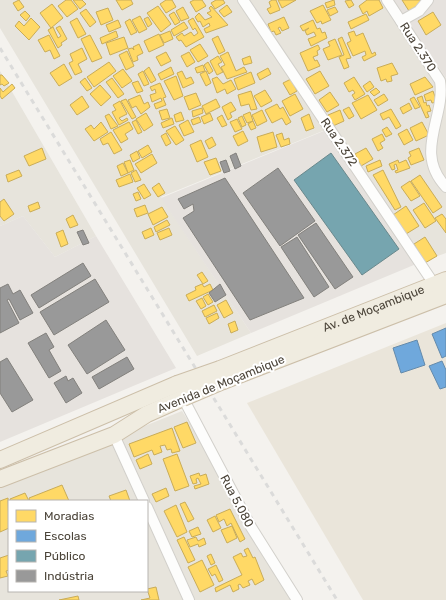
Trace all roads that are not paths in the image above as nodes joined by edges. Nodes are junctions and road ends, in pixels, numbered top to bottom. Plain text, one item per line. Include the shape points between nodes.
1 (243, 0) edge
2 (387, 0) edge
3 (428, 0) edge
4 (401, 21) junction
5 (446, 187) edge
6 (442, 286) edge
7 (300, 337) joint
8 (221, 375) junction
9 (180, 391) junction
10 (114, 434) junction
11 (0, 460) edge
12 (0, 479) edge
13 (144, 500) edge
14 (148, 509) edge
15 (189, 600) edge
16 (297, 600) edge

1 - 6 street, Rua 2.372
2 - 4 street, Rua 2.370
3 - 4 street via 419,11
4 - 5 street, Rua 2.370 via 440,81 443,90 432,146 433,163
6 - 7 highway, Av. de Moçambique
6 - 8 highway, Avenida de Moçambique
7 - 8 highway, Avenida de Moçambique
8 - 9 highway, Avenida de Moçambique, bridge
9 - 10 highway, Avenida de Moçambique
9 - 11 highway, Avenida de Moçambique
9 - 16 street, Rua 5.080 via 251,527
10 - 12 highway, Avenida de Moçambique
10 - 13 street
14 - 15 street

